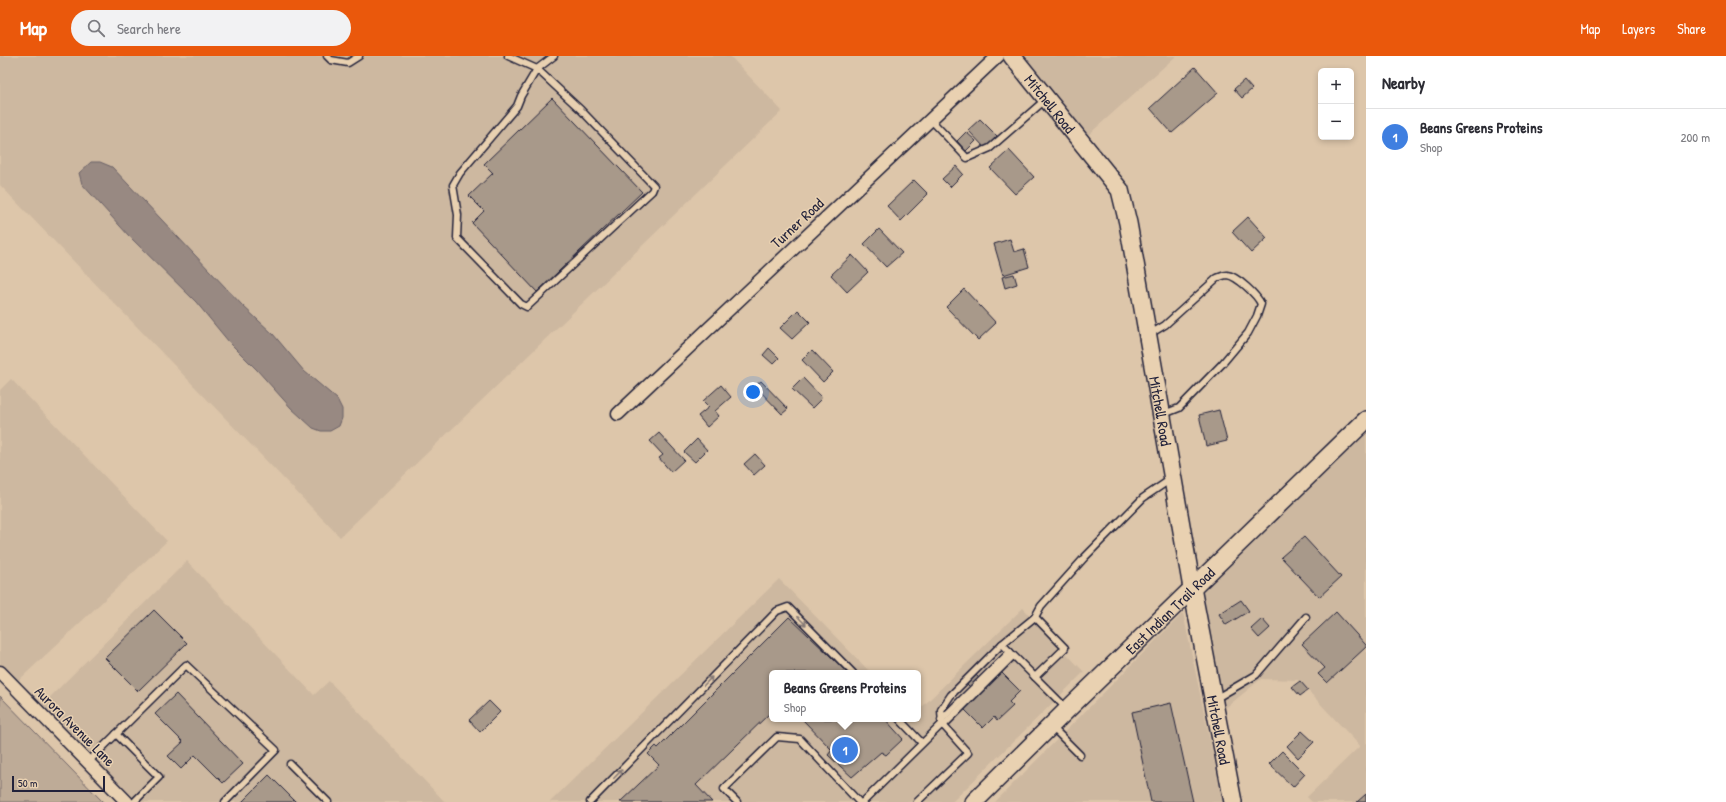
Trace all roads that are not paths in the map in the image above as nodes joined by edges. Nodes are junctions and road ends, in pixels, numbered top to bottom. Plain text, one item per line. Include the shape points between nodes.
1 (327, 56) edge
2 (358, 56) edge
3 (508, 56) edge
4 (554, 56) edge
5 (998, 56) edge
6 (1012, 56) edge
7 (537, 69) junction
8 (1046, 99) junction
9 (931, 120) junction
10 (1148, 334) junction
11 (618, 414) dead end
12 (1162, 415) junction
13 (1366, 420) edge
14 (1174, 477) junction
15 (1192, 588) junction
16 (1035, 617) junction
17 (1306, 617) dead end
18 (1002, 644) junction
19 (1012, 654) junction
20 (850, 670) edge
21 (0, 672) edge
22 (1035, 677) junction
23 (1214, 700) junction
24 (1068, 709) junction
25 (901, 722) edge
26 (942, 723) junction
27 (1051, 726) junction
28 (116, 734) junction
29 (922, 743) junction
30 (1080, 755) dead end
31 (88, 762) junction
32 (290, 764) dead end
33 (128, 802) edge
34 (134, 802) edge
35 (226, 802) edge
36 (328, 802) edge
37 (590, 802) edge
38 (737, 802) edge
39 (860, 802) edge
40 (863, 802) edge
41 (917, 802) edge
42 (975, 802) edge
43 (1234, 802) edge

1 - 2 lane via 330,60 348,63
3 - 7 lane
4 - 7 lane
5 - 9 street, Turner Road
6 - 8 street, Mitchell Road
7 - 7 lane via 517,106 460,173 453,185 458,215 458,238 503,286 527,307 652,191 654,186 581,110
8 - 9 lane via 990,148 967,158
8 - 10 street, Mitchell Road via 1120,190
9 - 11 street, Turner Road
10 - 12 street, Mitchell Road
10 - 12 lane via 1165,325 1217,278 1226,275 1235,277 1259,299 1261,304 1248,333 1222,364 1179,408
12 - 14 street, Mitchell Road
13 - 15 street, East Indian Trail Road
14 - 15 street, Mitchell Road
14 - 16 lane via 1143,498 1085,557 1041,606
15 - 23 street, Mitchell Road
15 - 24 street, East Indian Trail Road
16 - 18 lane
16 - 22 lane via 1065,648
17 - 23 lane via 1256,675
18 - 19 lane
18 - 26 lane via 951,695 941,710
19 - 22 lane
19 - 26 lane
37 -> 20 lane via 777,611 788,607
21 - 31 street, Aurora Avenue Lane
22 - 24 lane
23 - 43 street, Mitchell Road
24 - 27 street, East Indian Trail Road
25 - 29 lane
26 - 29 lane
26 - 41 lane via 968,752
27 - 30 lane
27 - 42 street, East Indian Trail Road
28 - 31 lane
28 - 34 lane via 159,778
28 - 35 lane via 186,665 276,750
29 - 40 lane
31 - 33 street, Aurora Avenue Lane
32 - 36 lane
38 - 39 lane via 724,789 777,737 800,739

